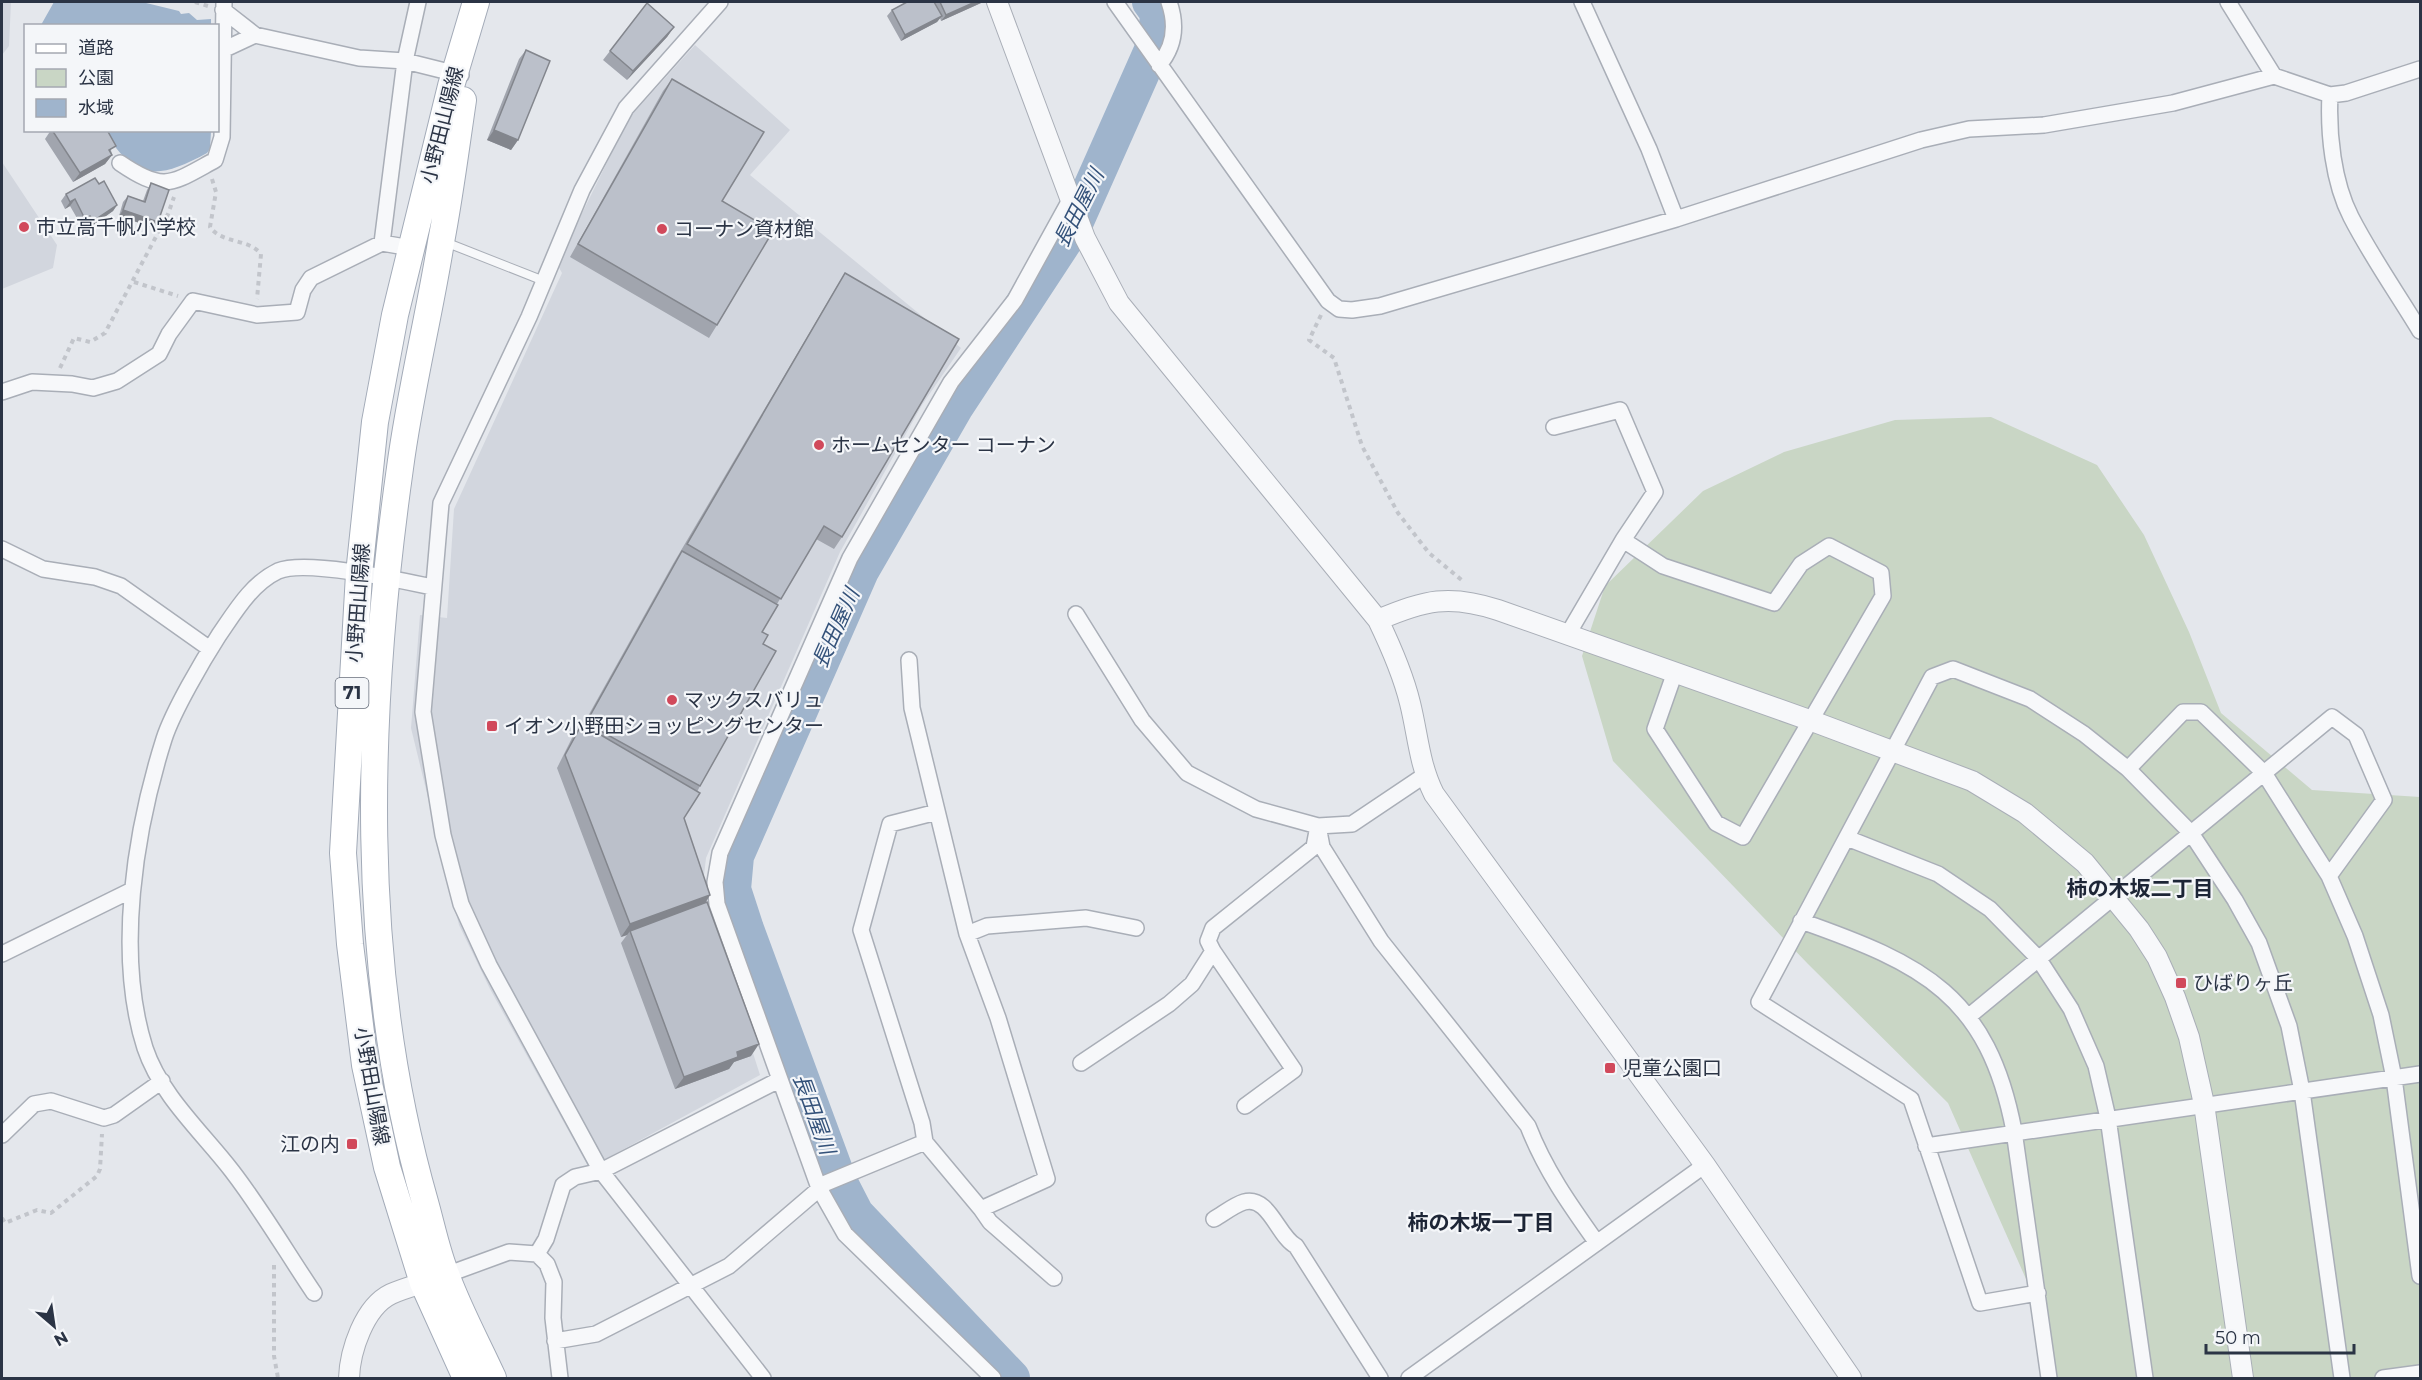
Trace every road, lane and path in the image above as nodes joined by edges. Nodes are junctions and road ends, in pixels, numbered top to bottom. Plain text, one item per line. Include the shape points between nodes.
1 (418, 2) edge
2 (477, 2) edge
3 (720, 2) edge
4 (997, 2) edge
5 (1115, 2) edge
6 (1169, 2) edge
7 (1582, 2) edge
8 (2228, 2) edge
9 (224, 6) edge
10 (255, 35) junction
11 (225, 49) junction
12 (405, 61) junction
13 (1158, 63) junction
14 (2421, 69) edge
15 (461, 75) junction
16 (2274, 76) junction
17 (2330, 95) junction
18 (120, 163) dead end
19 (208, 164) junction
20 (176, 181) junction
21 (1070, 200) junction
22 (1676, 219) junction
23 (442, 241) junction
24 (382, 243) junction
25 (411, 248) junction
26 (544, 281) junction
27 (134, 282) junction
28 (193, 300) junction
29 (1328, 301) junction
30 (257, 315) junction
31 (2421, 331) edge
32 (51, 383) junction
33 (2, 392) edge
34 (1554, 427) dead end
35 (1623, 540) junction
36 (2, 549) edge
37 (359, 574) junction
38 (386, 577) junction
39 (432, 587) junction
40 (1485, 606) junction
41 (1076, 614) dead end
42 (1378, 620) junction
43 (1568, 634) junction
44 (210, 649) junction
45 (909, 660) dead end
46 (1675, 672) junction
47 (1812, 721) junction
48 (1894, 751) junction
49 (2128, 769) junction
50 (2264, 773) junction
51 (1425, 776) junction
52 (937, 812) junction
53 (1318, 826) junction
54 (2191, 833) junction
55 (1847, 838) junction
56 (2328, 876) junction
57 (132, 890) junction
58 (2113, 895) junction
59 (1802, 921) junction
60 (1136, 928) dead end
61 (967, 934) junction
62 (1213, 951) junction
63 (2, 954) edge
64 (2038, 958) junction
65 (1968, 1017) junction
66 (1081, 1063) dead end
67 (2421, 1074) edge
68 (2394, 1078) junction
69 (779, 1080) junction
70 (162, 1081) junction
71 (2302, 1090) junction
72 (2204, 1104) junction
73 (1245, 1106) dead end
74 (104, 1118) junction
75 (2108, 1118) junction
76 (2014, 1131) junction
77 (2, 1135) edge
78 (925, 1142) junction
79 (1926, 1146) junction
80 (1705, 1165) junction
81 (602, 1171) junction
82 (822, 1186) junction
83 (981, 1209) junction
84 (2, 1218) edge
85 (1214, 1219) dead end
86 (1597, 1243) junction
87 (537, 1254) junction
88 (273, 1262) dead end
89 (2421, 1276) edge
90 (1054, 1278) dead end
91 (434, 1279) junction
92 (689, 1284) junction
93 (314, 1293) dead end
94 (2038, 1293) junction
95 (555, 1341) junction
96 (2421, 1372) edge
97 (1429, 1374) edge
98 (278, 1378) edge
99 (350, 1378) edge
100 (465, 1378) edge
101 (493, 1378) edge
102 (560, 1378) edge
103 (763, 1378) edge
104 (993, 1378) edge
105 (1380, 1378) edge
106 (1409, 1378) edge
107 (1851, 1378) edge
108 (2049, 1378) edge
109 (2145, 1378) edge
110 (2243, 1378) edge
111 (2342, 1378) edge
112 (2383, 1378) edge

1 - 12 street
2 - 15 main road, 小野田山陽線 / 71
3 - 26 street via 626,108 582,190
4 - 21 street
5 - 13 street
6 - 13 street via 1175,25 1172,45
7 - 22 street via 1650,149
8 - 16 street
9 - 10 street
9 - 11 street
10 - 11 street
10 - 12 street via 359,58
11 - 19 street via 222,137 214,160
12 - 15 street
12 - 24 street
13 - 29 street
14 - 17 street
15 - 23 main road, 小野田山陽線 / 71
15 - 25 main road, 小野田山陽線 / 71
16 - 17 street
16 - 22 street via 2173,103 2044,125 1969,129 1921,140
17 - 31 street via 2333,158 2349,215
18 - 20 street via 144,179 158,183
19 - 20 street
19 - 30 path via 216,192 210,227 216,235 255,247 261,254
20 - 27 path via 168,214
21 - 42 street via 1119,303
21 - 69 street via 1015,300 951,382 850,558 720,853 715,882 717,904
22 - 29 street via 1380,306 1339,309
23 - 26 lane
23 - 38 main road, 小野田山陽線 / 71 via 400,464
24 - 25 street
24 - 30 street via 311,278 297,312
25 - 37 main road, 小野田山陽線 / 71 via 375,422
26 - 39 street via 441,502
27 - 28 path
27 - 32 path via 105,333 90,342 74,338
28 - 30 street
28 - 32 street via 159,354 117,381 93,388
29 - 40 path via 1309,340 1334,358 1362,446 1398,513 1429,553
32 - 33 street via 32,382
34 - 35 street via 1620,410 1655,492
35 - 43 street
35 - 47 street via 1664,566 1774,603 1801,564 1829,546 1881,573 1883,596
36 - 44 street via 43,569 95,577 121,586
37 - 38 street
37 - 44 street via 291,566 276,572 259,583 239,605
37 - 91 main road, 小野田山陽線 / 71 via 343,853 350,944 365,1065 387,1167
38 - 39 street
38 - 91 main road, 小野田山陽線 / 71 via 374,752 382,972 394,1074
39 - 81 street via 423,712 443,835 461,904 505,995
40 - 42 street via 1444,599 1414,605
40 - 43 street
41 - 53 street via 1142,720 1187,773 1256,809
42 - 51 street via 1403,675
43 - 46 street
44 - 57 street via 165,736 149,794
45 - 52 street via 912,708
46 - 47 street
46 - 47 street via 1655,729 1716,823 1743,837
47 - 48 street
48 - 49 street via 1932,677 1953,669 2030,699
48 - 55 street
48 - 58 street via 1972,781 2025,813 2085,863
49 - 50 street via 2183,712 2201,712
49 - 54 street
50 - 54 street
50 - 56 street
50 - 56 street via 2332,717 2356,735 2384,800
51 - 53 street via 1352,824
51 - 80 street via 1450,817
52 - 61 street
52 - 78 street via 890,825 861,930
53 - 62 street via 1314,847 1213,928 1208,941
53 - 86 street via 1322,847 1381,941 1528,1126 1559,1189
54 - 58 street
54 - 71 street via 2259,944 2289,1026
55 - 59 street
55 - 64 street via 1947,879 1990,909
56 - 68 street via 2355,936 2381,1015
57 - 63 street
57 - 70 street via 131,956 138,1022 146,1050
58 - 64 street
58 - 72 street via 2157,957 2175,997
59 - 65 street via 1859,941 1914,967
59 - 79 street via 1759,1002 1911,1099
60 - 61 street via 1086,918 987,926
61 - 83 street via 998,1018 1047,1179
62 - 66 street via 1184,991
62 - 73 street via 1294,1070
64 - 65 street
64 - 75 street via 2087,1041
65 - 76 street via 1993,1056 2006,1091
67 - 68 street
68 - 71 street
68 - 89 street
69 - 81 street
69 - 82 street
70 - 74 street
70 - 93 street via 233,1172
71 - 72 street
71 - 111 street
72 - 75 street
72 - 110 street
74 - 77 street via 51,1101 34,1104
74 - 84 path via 97,1176 51,1213 37,1210 5,1223
75 - 76 street
75 - 109 street
76 - 79 street
76 - 94 street
78 - 82 street
78 - 83 street
79 - 94 street via 1980,1303
80 - 86 street
80 - 107 street
81 - 87 street via 575,1177 563,1185 546,1239
81 - 92 street
82 - 92 street via 729,1266
82 - 104 street via 845,1234
83 - 90 street via 990,1222
85 - 105 street via 1244,1202 1263,1207 1287,1242 1296,1246
86 - 97 street
87 - 91 street via 509,1252
87 - 95 street via 547,1264 554,1282
88 - 98 path via 274,1356
91 - 99 street via 388,1295 370,1315 354,1346
91 - 100 main road, 小野田山陽線 / 71
91 - 101 main road, 小野田山陽線 / 71
92 - 95 street via 596,1334
92 - 103 street
94 - 108 street
95 - 102 street
96 - 112 street
97 - 106 street

